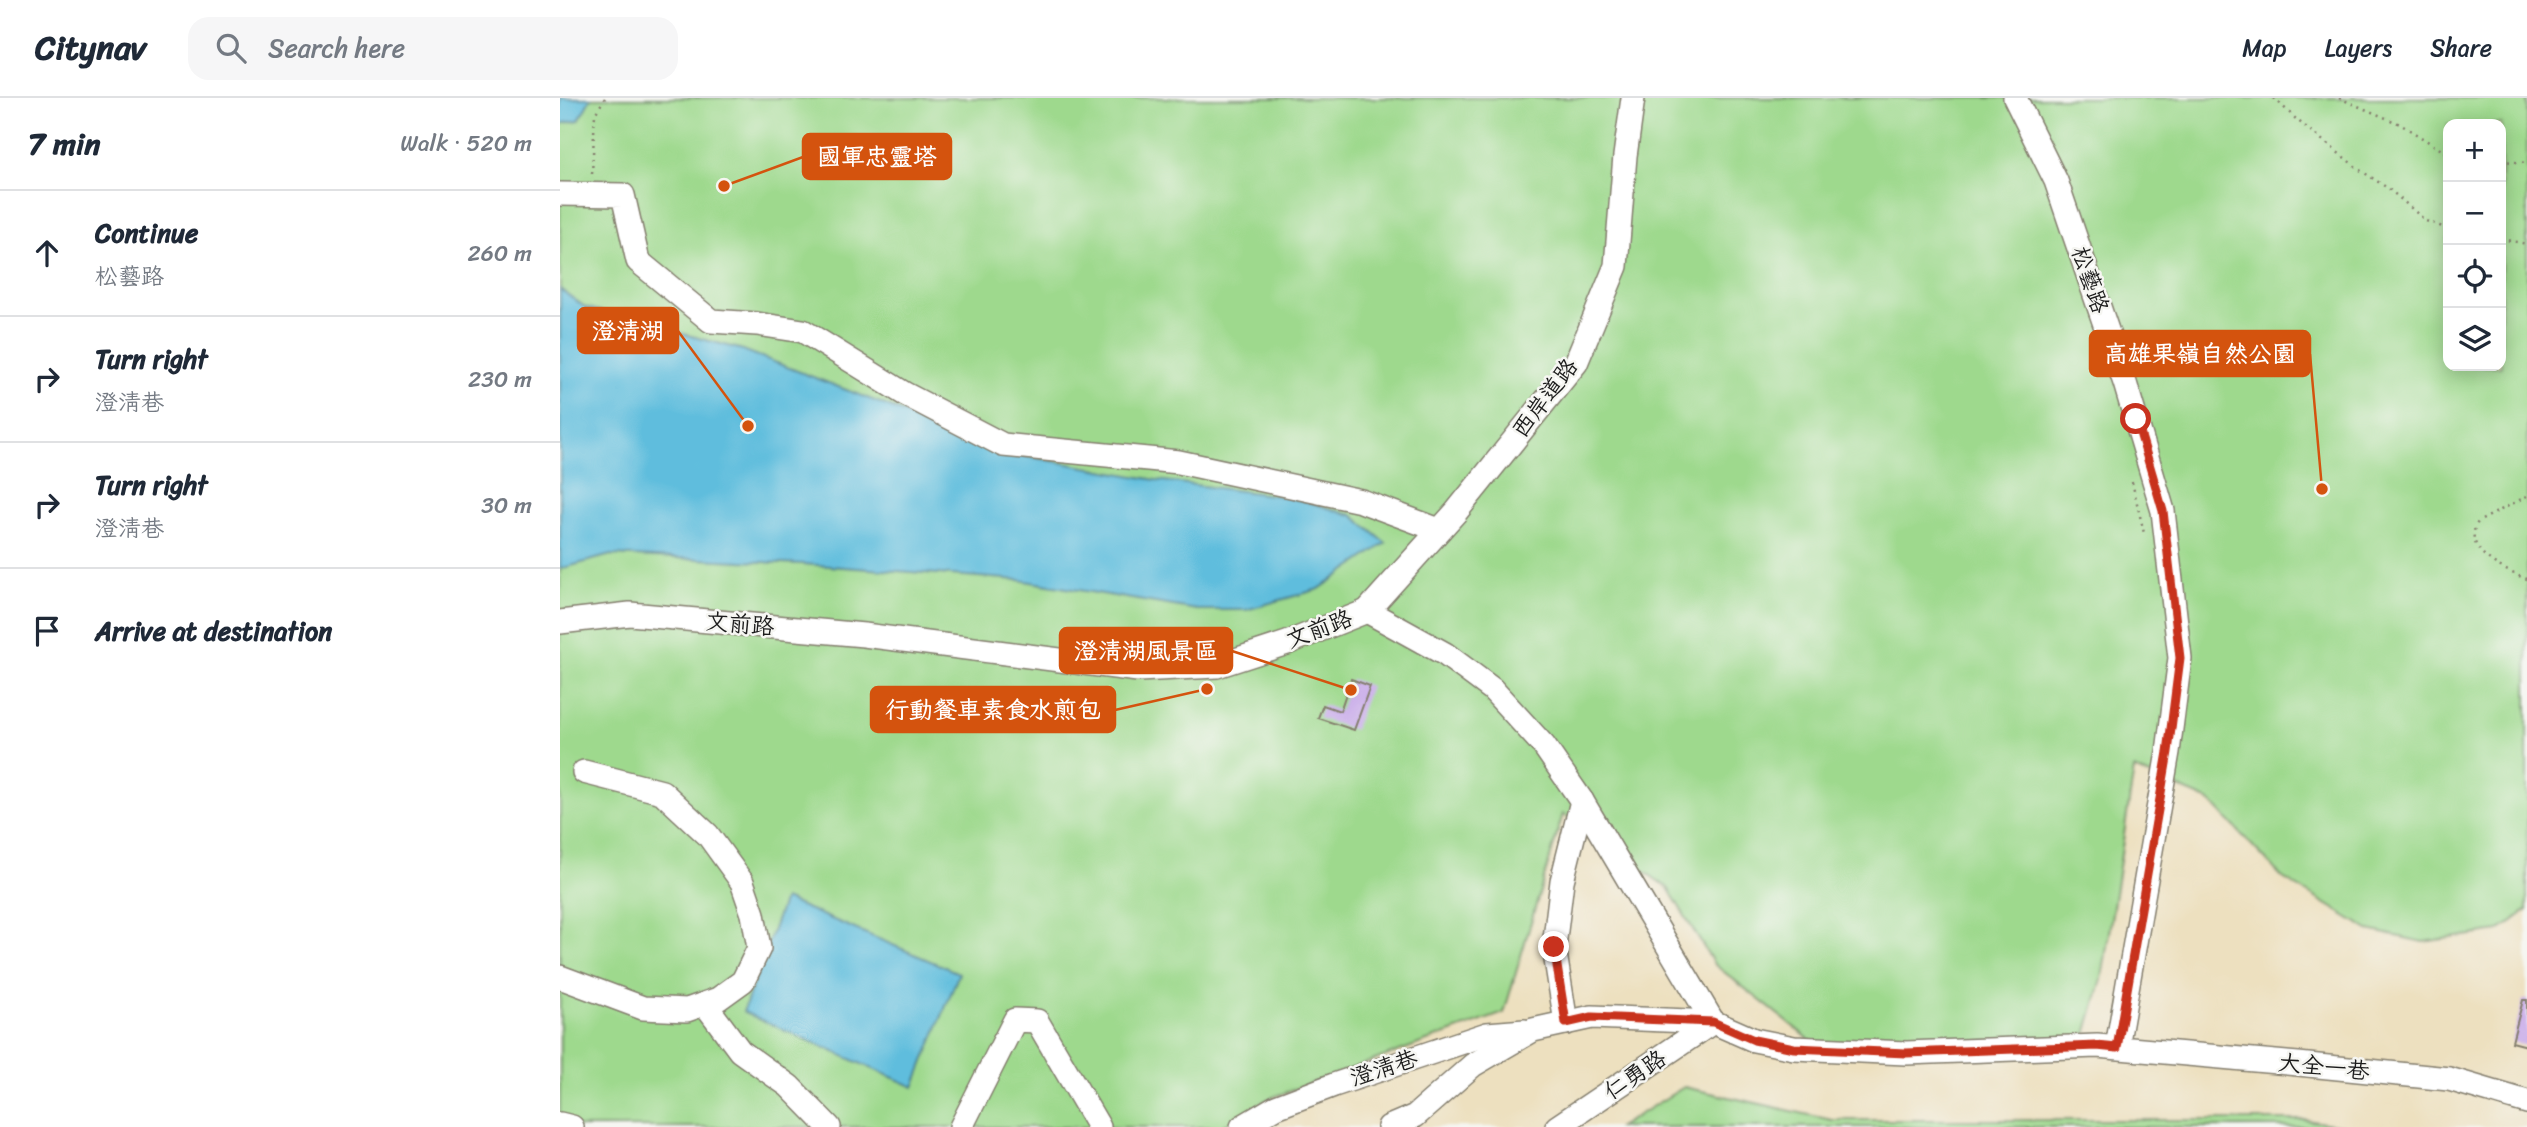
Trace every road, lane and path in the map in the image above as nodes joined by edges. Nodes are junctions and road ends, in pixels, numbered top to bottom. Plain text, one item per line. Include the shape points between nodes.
1 (605, 98) edge
2 (1633, 98) edge
3 (2015, 98) edge
4 (2274, 98) edge
5 (2339, 98) edge
6 (2443, 151) edge
7 (2506, 161) edge
8 (2527, 163) edge
9 (560, 194) edge
10 (592, 195) junction
11 (2443, 227) edge
12 (2506, 240) edge
13 (2527, 244) edge
14 (2132, 481) dead end
15 (2527, 496) edge
16 (1439, 530) junction
17 (2144, 534) dead end
18 (2527, 579) edge
19 (1367, 611) junction
20 (560, 622) edge
21 (584, 772) dead end
22 (1582, 802) junction
23 (560, 977) edge
24 (705, 1004) junction
25 (1713, 1022) junction
26 (1566, 1023) junction
27 (1533, 1030) junction
28 (2117, 1048) junction
29 (2527, 1102) edge
30 (560, 1124) edge
31 (572, 1127) edge
32 (831, 1127) edge
33 (961, 1127) edge
34 (1099, 1127) edge
35 (1242, 1127) edge
36 (1389, 1127) edge
37 (1557, 1127) edge

1 - 10 path via 594,114
2 - 16 street, 西岸道路 via 1616,266 1576,363
3 - 28 street, 松藝路 via 2056,181 2163,511 2180,658
4 - 11 path via 2426,221
5 - 6 path via 2400,124
7 - 8 path
9 - 10 street
10 - 16 street via 623,195 638,261 711,321 803,331 905,394 1003,445 1179,462 1361,500
12 - 13 path
14 - 17 path
15 - 18 path via 2478,522 2474,538 2489,560
16 - 19 street, 西岸道路
19 - 20 street, 文前路 via 1217,666 1138,670 864,635 631,614
19 - 22 street, 文前路 via 1445,654 1492,688 1544,746
21 - 24 street via 662,792 708,835 742,882 759,948 743,981
22 - 25 street, 文前路
22 - 26 street via 1563,881 1554,947
23 - 24 street via 643,1008 687,1010
24 - 32 street via 740,1051 789,1086
25 - 26 street, 澄清巷 via 1592,1017
25 - 28 street, 澄清巷 via 1754,1040 1794,1048 1906,1053
25 - 37 street, 仁勇路
26 - 27 street, 澄清巷
27 - 35 street, 澄清巷 via 1486,1034 1372,1072 1276,1107
27 - 36 street, 澄清巷 via 1473,1065 1415,1116
28 - 29 street, 大全一巷 via 2449,1079
30 - 31 street
33 - 34 street via 1015,1020 1037,1021

